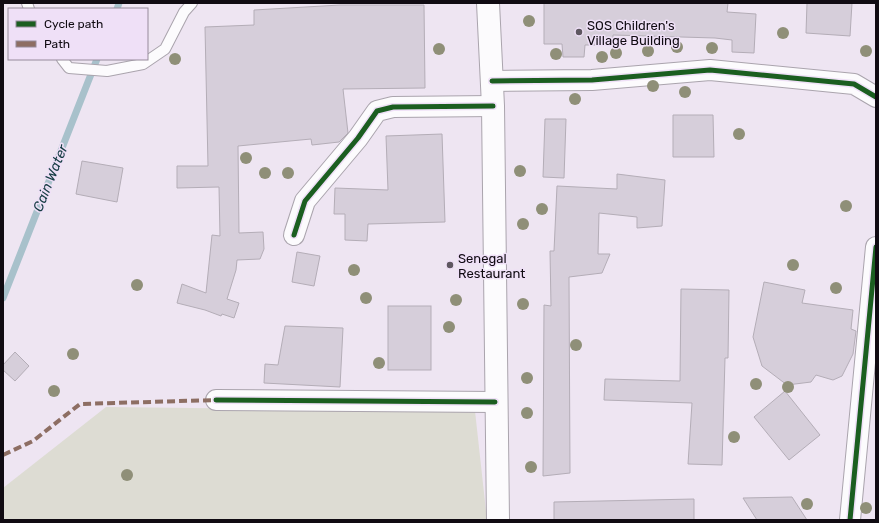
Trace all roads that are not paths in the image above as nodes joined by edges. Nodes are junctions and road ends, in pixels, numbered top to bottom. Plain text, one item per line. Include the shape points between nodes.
1 (192, 3) edge
2 (488, 3) edge
3 (63, 60) edge
4 (492, 81) junction
5 (876, 97) edge
6 (493, 106) junction
7 (294, 235) dead end
8 (876, 247) edge
9 (216, 400) dead end
10 (495, 402) junction
11 (498, 520) edge
12 (850, 520) edge

1 - 3 lane via 184,12 164,50 143,64 106,71 69,68
2 - 4 main road
4 - 5 street via 592,80 710,70 854,84
4 - 6 main road
6 - 7 street via 393,107 377,111 358,138 305,201
6 - 10 main road
8 - 12 street
9 - 10 street
10 - 11 main road

